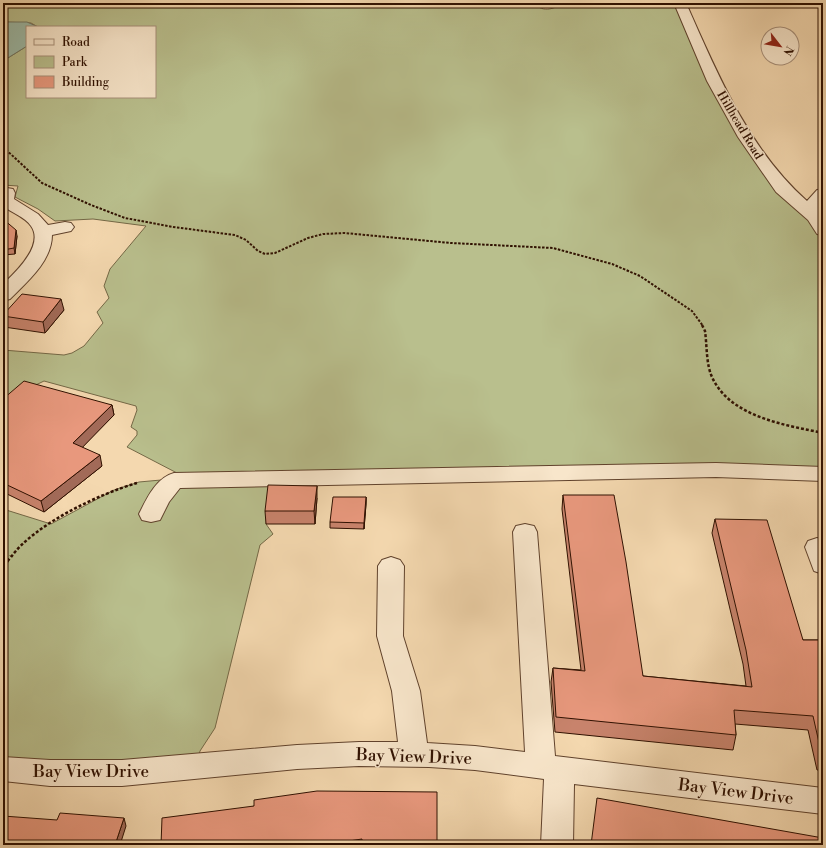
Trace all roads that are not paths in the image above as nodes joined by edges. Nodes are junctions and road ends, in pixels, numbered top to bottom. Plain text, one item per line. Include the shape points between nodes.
1 (680, 3) edge
2 (7, 193) dead end
3 (823, 194) edge
4 (808, 210) junction
5 (65, 227) dead end
6 (823, 230) edge
7 (43, 231) junction
8 (3, 295) edge
9 (823, 474) edge
10 (151, 514) dead end
11 (525, 532) dead end
12 (392, 566) dead end
13 (414, 754) junction
14 (550, 768) junction
15 (3, 769) edge
16 (823, 801) edge
17 (557, 845) edge

1 - 4 street, Hillhead Road via 708,70 732,114 778,183 789,196
2 - 7 street via 8,202 35,220
3 - 4 street
4 - 6 street, Hillhead Road
5 - 7 street
7 - 8 street via 42,248 34,261
9 - 10 street via 701,470 174,481 159,498
11 - 14 street
12 - 13 street via 390,636 406,691
13 - 14 street, Bay View Drive via 475,758
13 - 15 street, Bay View Drive via 297,757 122,773 50,773
14 - 16 street, Bay View Drive
14 - 17 street

